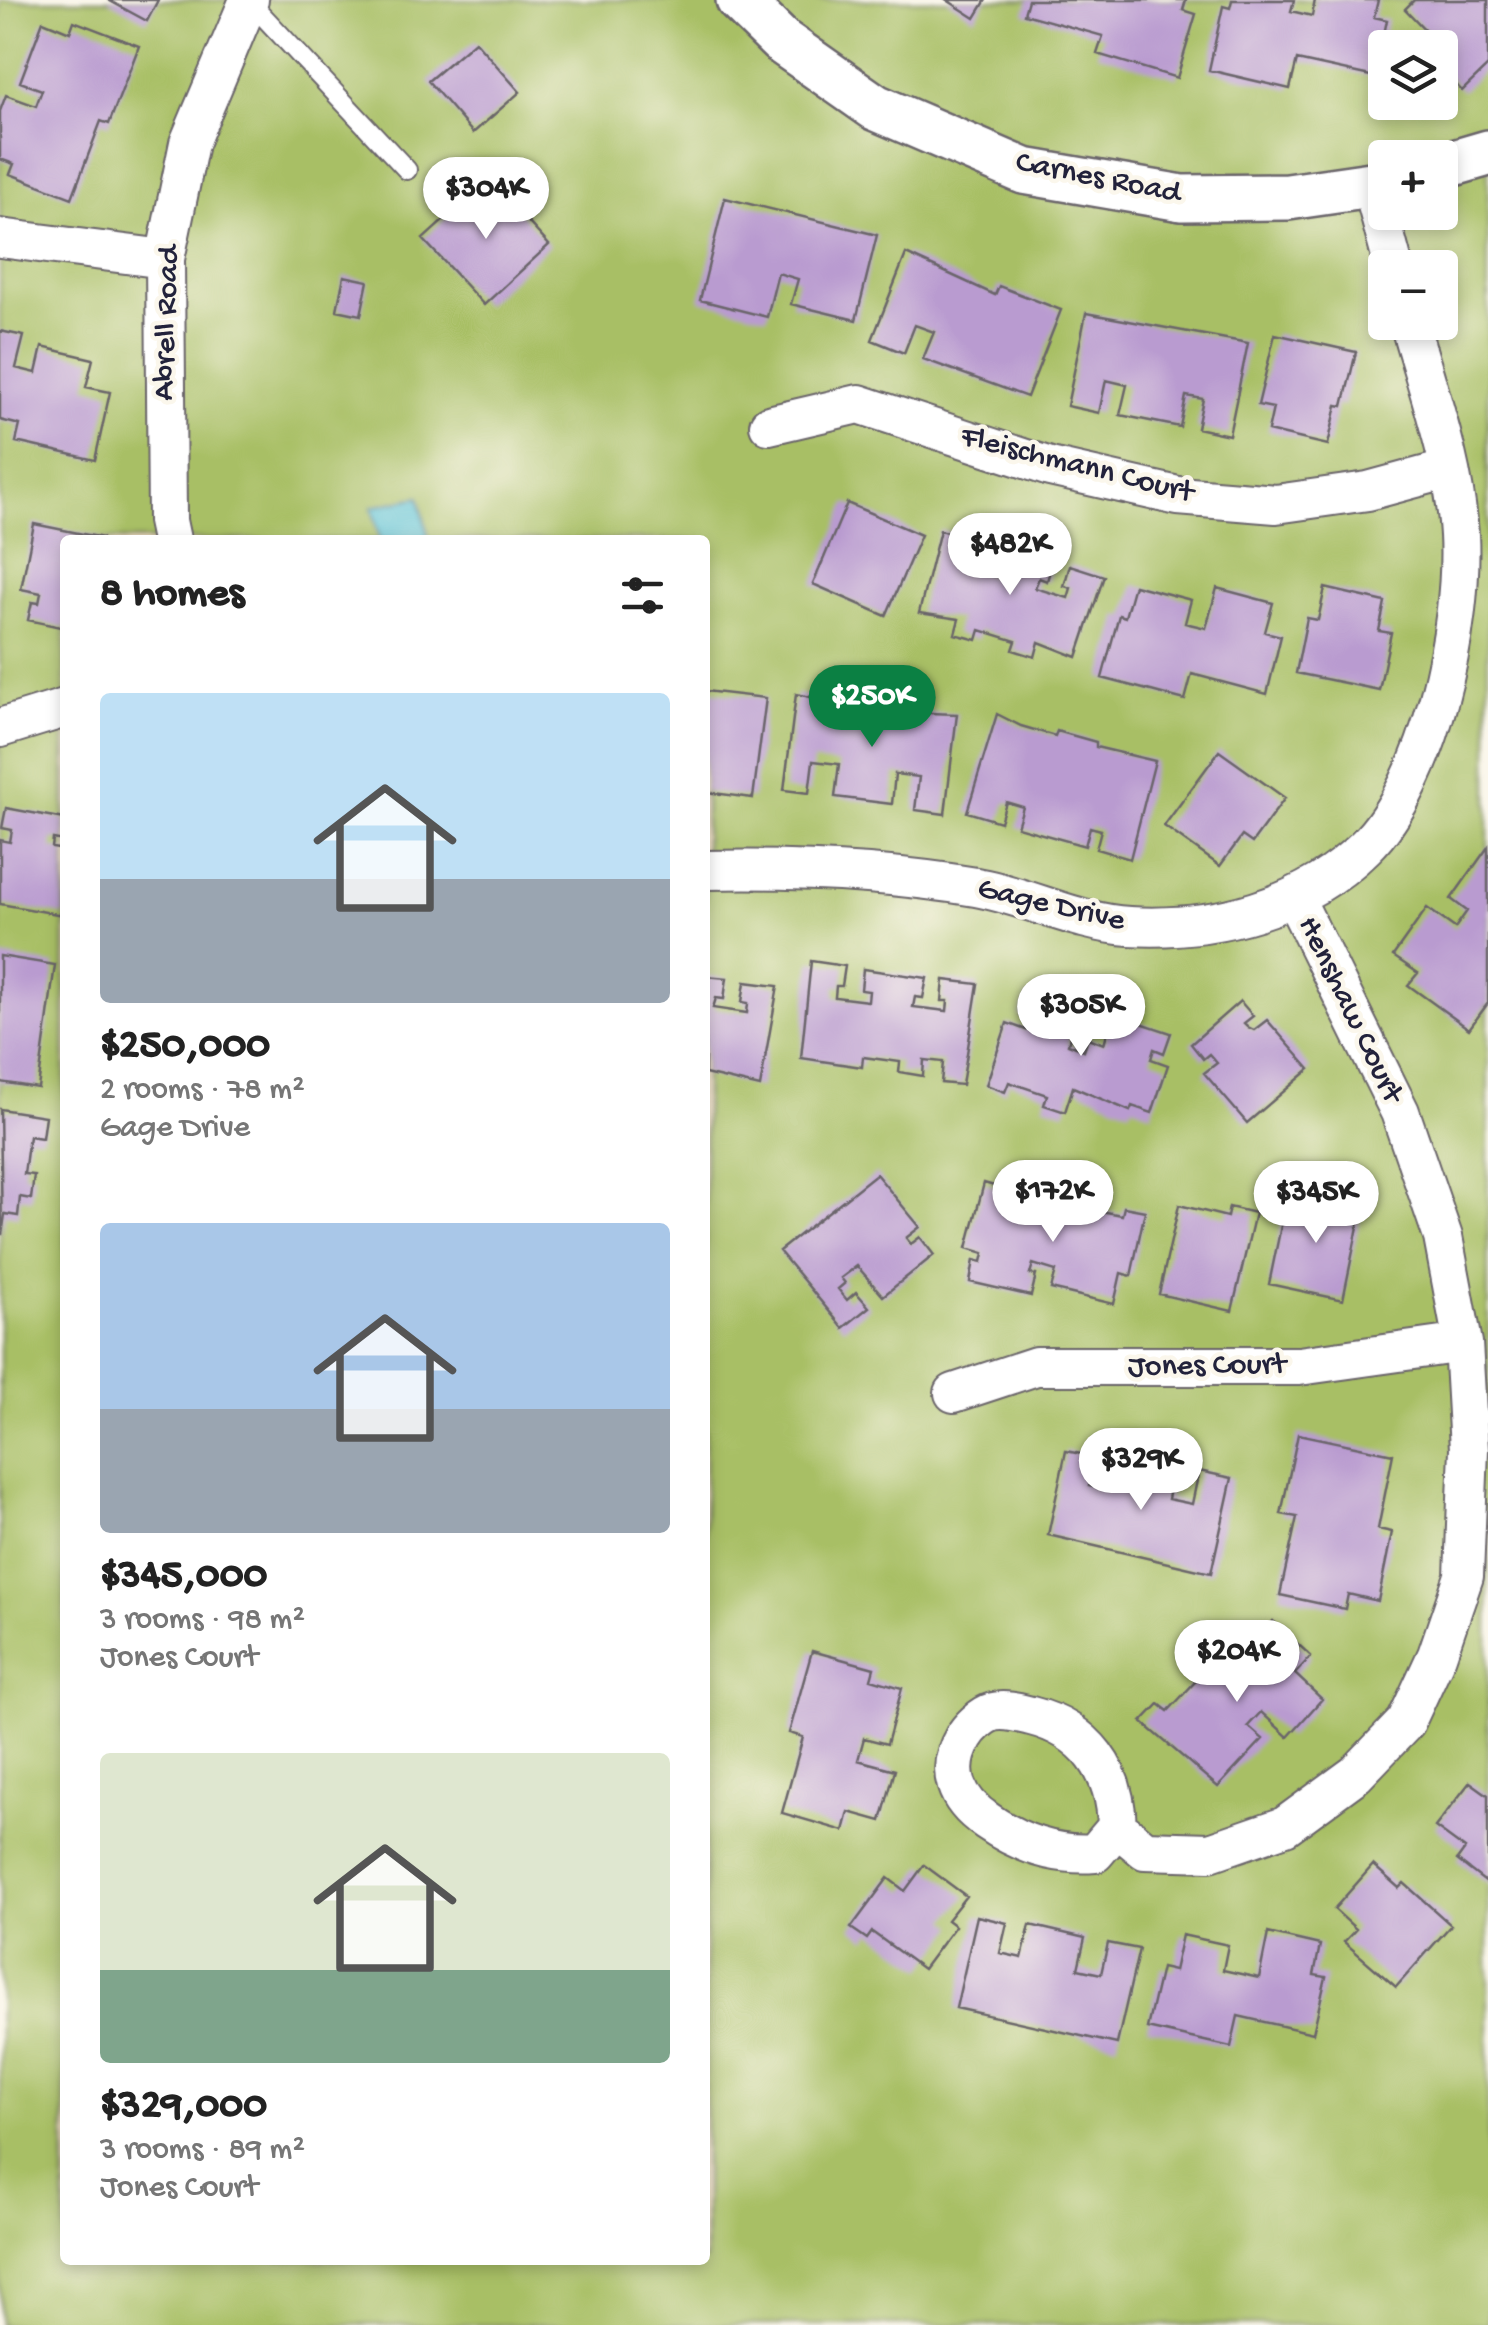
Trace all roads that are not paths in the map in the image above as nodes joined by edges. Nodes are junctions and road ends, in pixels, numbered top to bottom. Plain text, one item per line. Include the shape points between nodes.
1 (249, 0) edge
2 (739, 0) edge
3 (1488, 153) edge
4 (1458, 162) edge
5 (407, 170) dead end
6 (1368, 186) edge
7 (0, 238) edge
8 (165, 260) junction
9 (1414, 340) edge
10 (769, 425) dead end
11 (1448, 469) junction
12 (170, 535) edge
13 (60, 710) edge
14 (0, 728) edge
15 (710, 870) edge
16 (1294, 898) junction
17 (1463, 1344) junction
18 (954, 1393) dead end
19 (1117, 1827) junction

1 - 5 lane
1 - 8 street, Abrell Road via 189,143
2 - 6 street, Carnes Road via 780,41 876,107 1024,170 1182,198 1288,197
3 - 4 street
7 - 8 street
8 - 12 street, Abrell Road
9 - 11 street, Gage Drive
10 - 11 street, Fleischmann Court via 859,404 1050,467 1178,496 1276,504 1368,491
11 - 16 street, Gage Drive via 1459,534 1457,604 1440,699 1411,778 1366,846
13 - 14 street
15 - 16 street, Gage Drive via 818,868 978,888 1126,926 1213,925
16 - 17 street, Henshaw Court via 1400,1112 1443,1237
17 - 18 street, Jones Court via 1299,1366 1036,1366
17 - 19 street, Henshaw Court via 1469,1449 1464,1576 1406,1722 1356,1774 1284,1826 1210,1852 1146,1850
19 - 19 street via 1116,1795 1102,1763 1083,1740 1049,1720 991,1712 969,1729 954,1754 953,1777 966,1806 1035,1847 1096,1853

